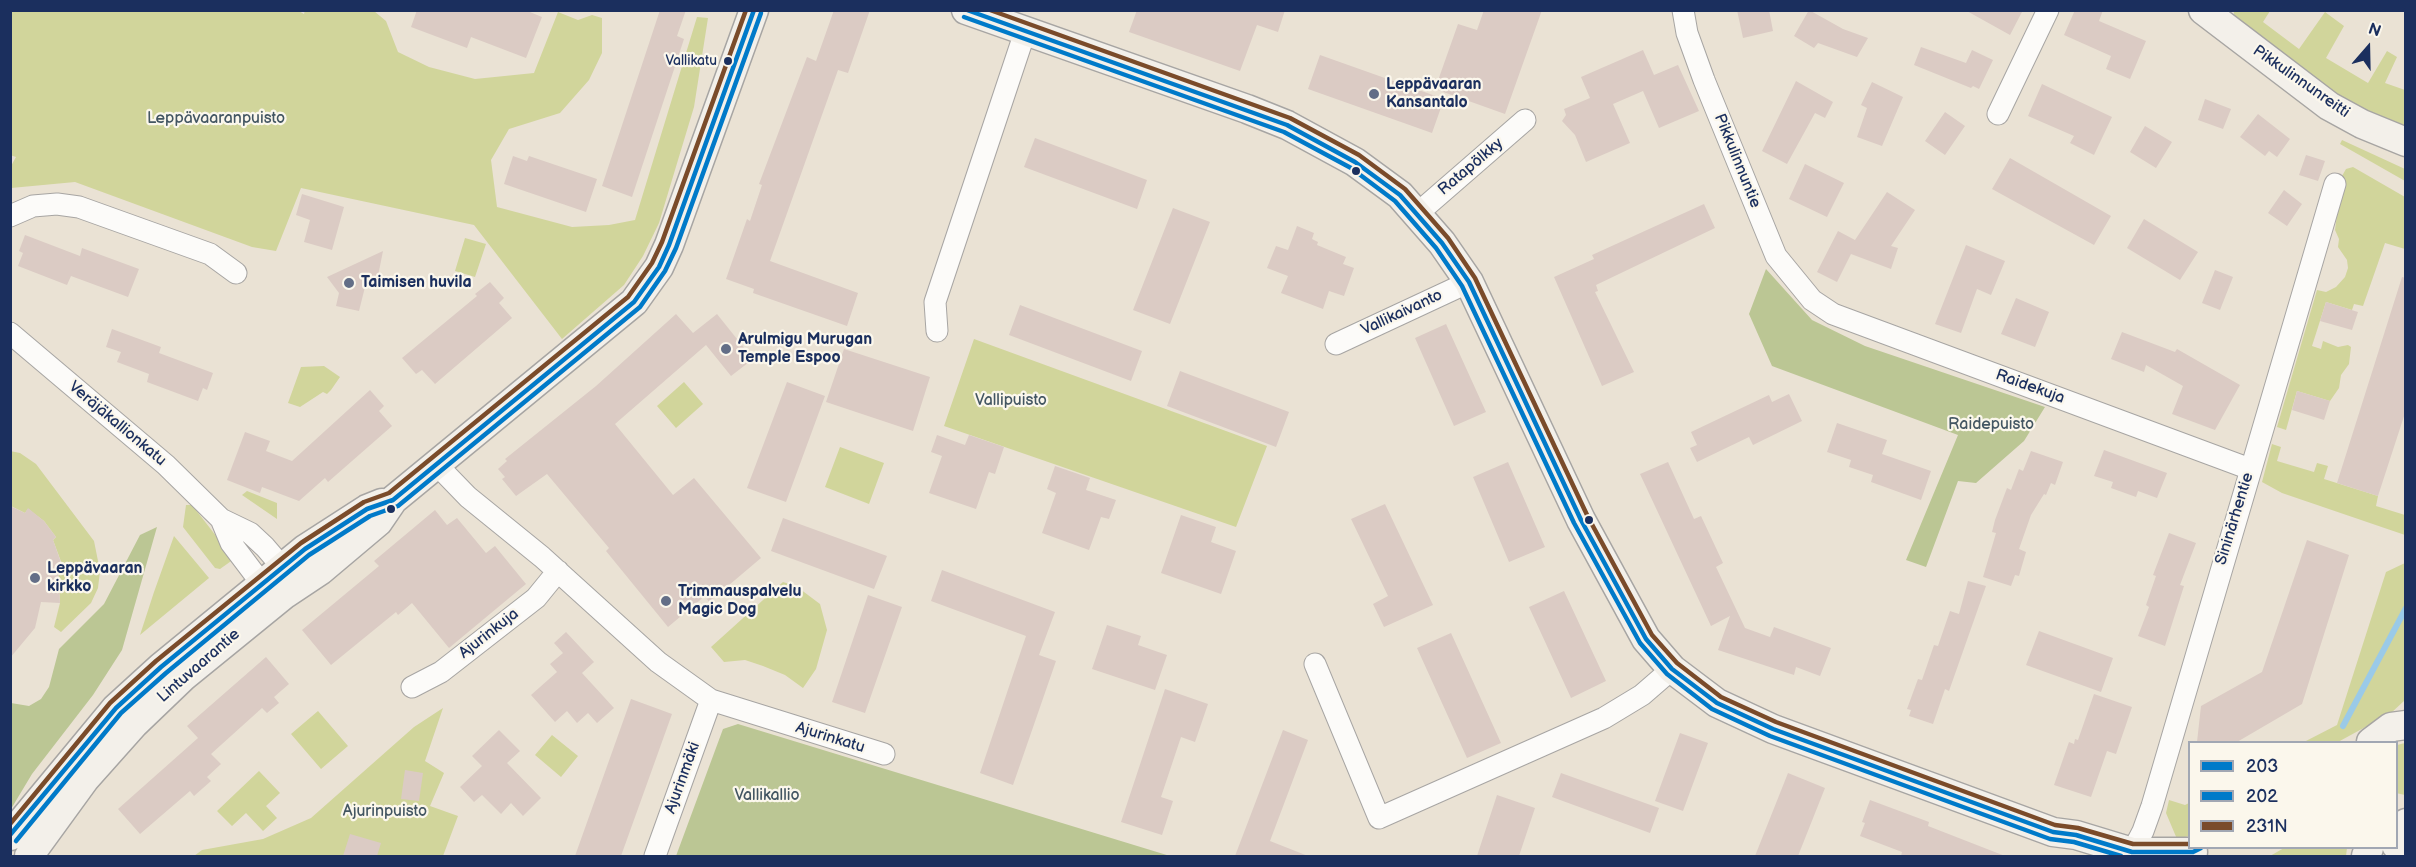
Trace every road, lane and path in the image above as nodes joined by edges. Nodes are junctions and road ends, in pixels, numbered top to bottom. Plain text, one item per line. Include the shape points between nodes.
1 (754, 10) edge
2 (966, 10) edge
3 (1683, 10) edge
4 (2048, 10) edge
5 (2214, 14) edge
6 (1025, 32) junction
7 (1998, 114) dead end
8 (1525, 120) dead end
9 (2406, 142) edge
10 (2335, 184) dead end
11 (1418, 213) junction
12 (10, 216) edge
13 (236, 273) dead end
14 (1469, 282) junction
15 (1812, 300) joint
16 (937, 331) dead end
17 (10, 333) edge
18 (1336, 344) dead end
19 (436, 464) junction
20 (2250, 469) junction
21 (558, 571) junction
22 (276, 582) junction
23 (1315, 663) dead end
24 (1672, 669) junction
25 (412, 687) dead end
26 (711, 700) junction
27 (2404, 722) edge
28 (2372, 741) edge
29 (884, 754) dead end
30 (2053, 832) junction
31 (10, 836) edge
32 (2194, 852) edge
33 (2131, 855) edge
34 (29, 856) edge
35 (655, 856) edge
36 (2090, 856) edge

1 - 19 main road, Lintuvaarantie via 669,245 648,285 634,302
2 - 6 main road
3 - 15 street, Pikkulinnuntie via 1704,80 1776,256
4 - 7 street
5 - 9 main road, Pikkulinnunreitti via 2329,106
6 - 11 main road via 1287,125 1373,174
6 - 16 street via 934,302
8 - 11 street, Ratapölkky
10 - 20 street, Sininärhentie
11 - 14 main road
12 - 13 street via 33,206 79,207 210,254
14 - 18 street, Vallikaivanto
14 - 24 main road via 1610,577 1646,639
15 - 20 street, Raidekuja via 1833,314
17 - 22 street, Veräjäkallionkatu via 166,465 221,519 250,533
19 - 21 street, Ajurinkatu via 468,497
19 - 22 main road, Lintuvaarantie via 393,500 367,509 305,549
20 - 33 street, Sininärhentie via 2152,806
21 - 25 street, Ajurinkuja via 536,598 441,672
21 - 26 street, Ajurinkatu via 658,662
22 - 31 main road, Lintuvaarantie via 161,667 116,708
22 - 34 main road, Lintuvaarantie via 134,724 85,779
23 - 24 street via 1379,818 1604,718
24 - 30 main road via 1742,717
26 - 29 street, Ajurinkatu
26 - 35 street, Ajurinmäki
27 - 28 main road
30 - 33 main road via 2076,835
30 - 36 main road via 2069,848
32 - 33 main road

